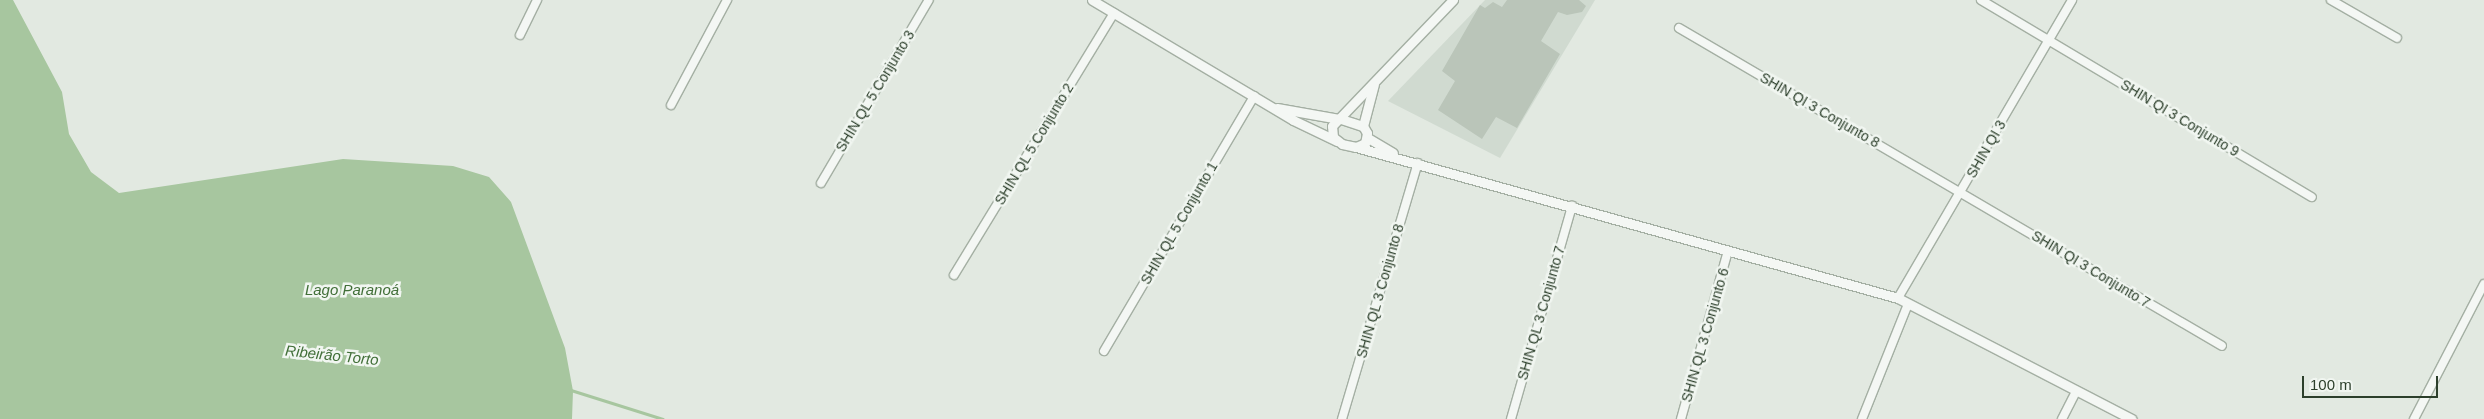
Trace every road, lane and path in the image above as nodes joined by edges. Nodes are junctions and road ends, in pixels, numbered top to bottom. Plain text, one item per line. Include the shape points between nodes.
1 (537, 0) edge
2 (727, 0) edge
3 (929, 0) edge
4 (1092, 0) edge
5 (1452, 0) edge
6 (1981, 0) edge
7 (2072, 0) edge
8 (2331, 0) edge
9 (1114, 13) junction
10 (1679, 28) dead end
11 (520, 35) dead end
12 (2398, 38) dead end
13 (2048, 39) junction
14 (1374, 84) junction
15 (1254, 96) junction
16 (671, 105) dead end
17 (1274, 108) junction
18 (1340, 119) junction
19 (1363, 126) junction
20 (1368, 138) junction
21 (1337, 141) junction
22 (1356, 147) junction
23 (1404, 159) junction
24 (1418, 163) junction
25 (821, 183) dead end
26 (1961, 192) junction
27 (2312, 197) dead end
28 (1572, 206) junction
29 (1728, 251) junction
30 (954, 275) dead end
31 (2484, 284) edge
32 (1898, 298) junction
33 (1908, 304) junction
34 (2222, 346) dead end
35 (1104, 351) dead end
36 (2076, 391) junction
37 (1342, 419) edge
38 (1510, 419) edge
39 (1681, 419) edge
40 (1862, 419) edge
41 (2062, 419) edge
42 (2131, 419) edge
43 (2414, 419) edge

1 - 11 street
2 - 16 street
3 - 25 street, SHIN QL 5 Conjunto 3
4 - 9 street
5 - 14 street
6 - 13 street, SHIN QI 3 Conjunto 9
7 - 13 street, SHIN QI 3
8 - 12 street
9 - 15 street
9 - 30 street, SHIN QL 5 Conjunto 2
10 - 26 street, SHIN QI 3 Conjunto 8
13 - 26 street, SHIN QI 3
13 - 27 street, SHIN QI 3 Conjunto 9
14 - 18 street
14 - 19 street
15 - 17 street
15 - 35 street, SHIN QL 5 Conjunto 1
17 - 18 street
17 - 21 street via 1314,132
18 - 19 street
18 - 21 street via 1331,131
19 - 20 street
20 - 22 street
20 - 23 street
21 - 22 street
22 - 23 street
23 - 24 street
24 - 28 street
24 - 37 street, SHIN QL 3 Conjunto 8
26 - 32 street, SHIN QI 3
26 - 34 street, SHIN QI 3 Conjunto 7
28 - 29 street
28 - 38 street, SHIN QL 3 Conjunto 7
29 - 32 street
29 - 39 street, SHIN QL 3 Conjunto 6
31 - 43 street
32 - 33 street
33 - 36 street
33 - 40 street
36 - 41 street
36 - 42 street

